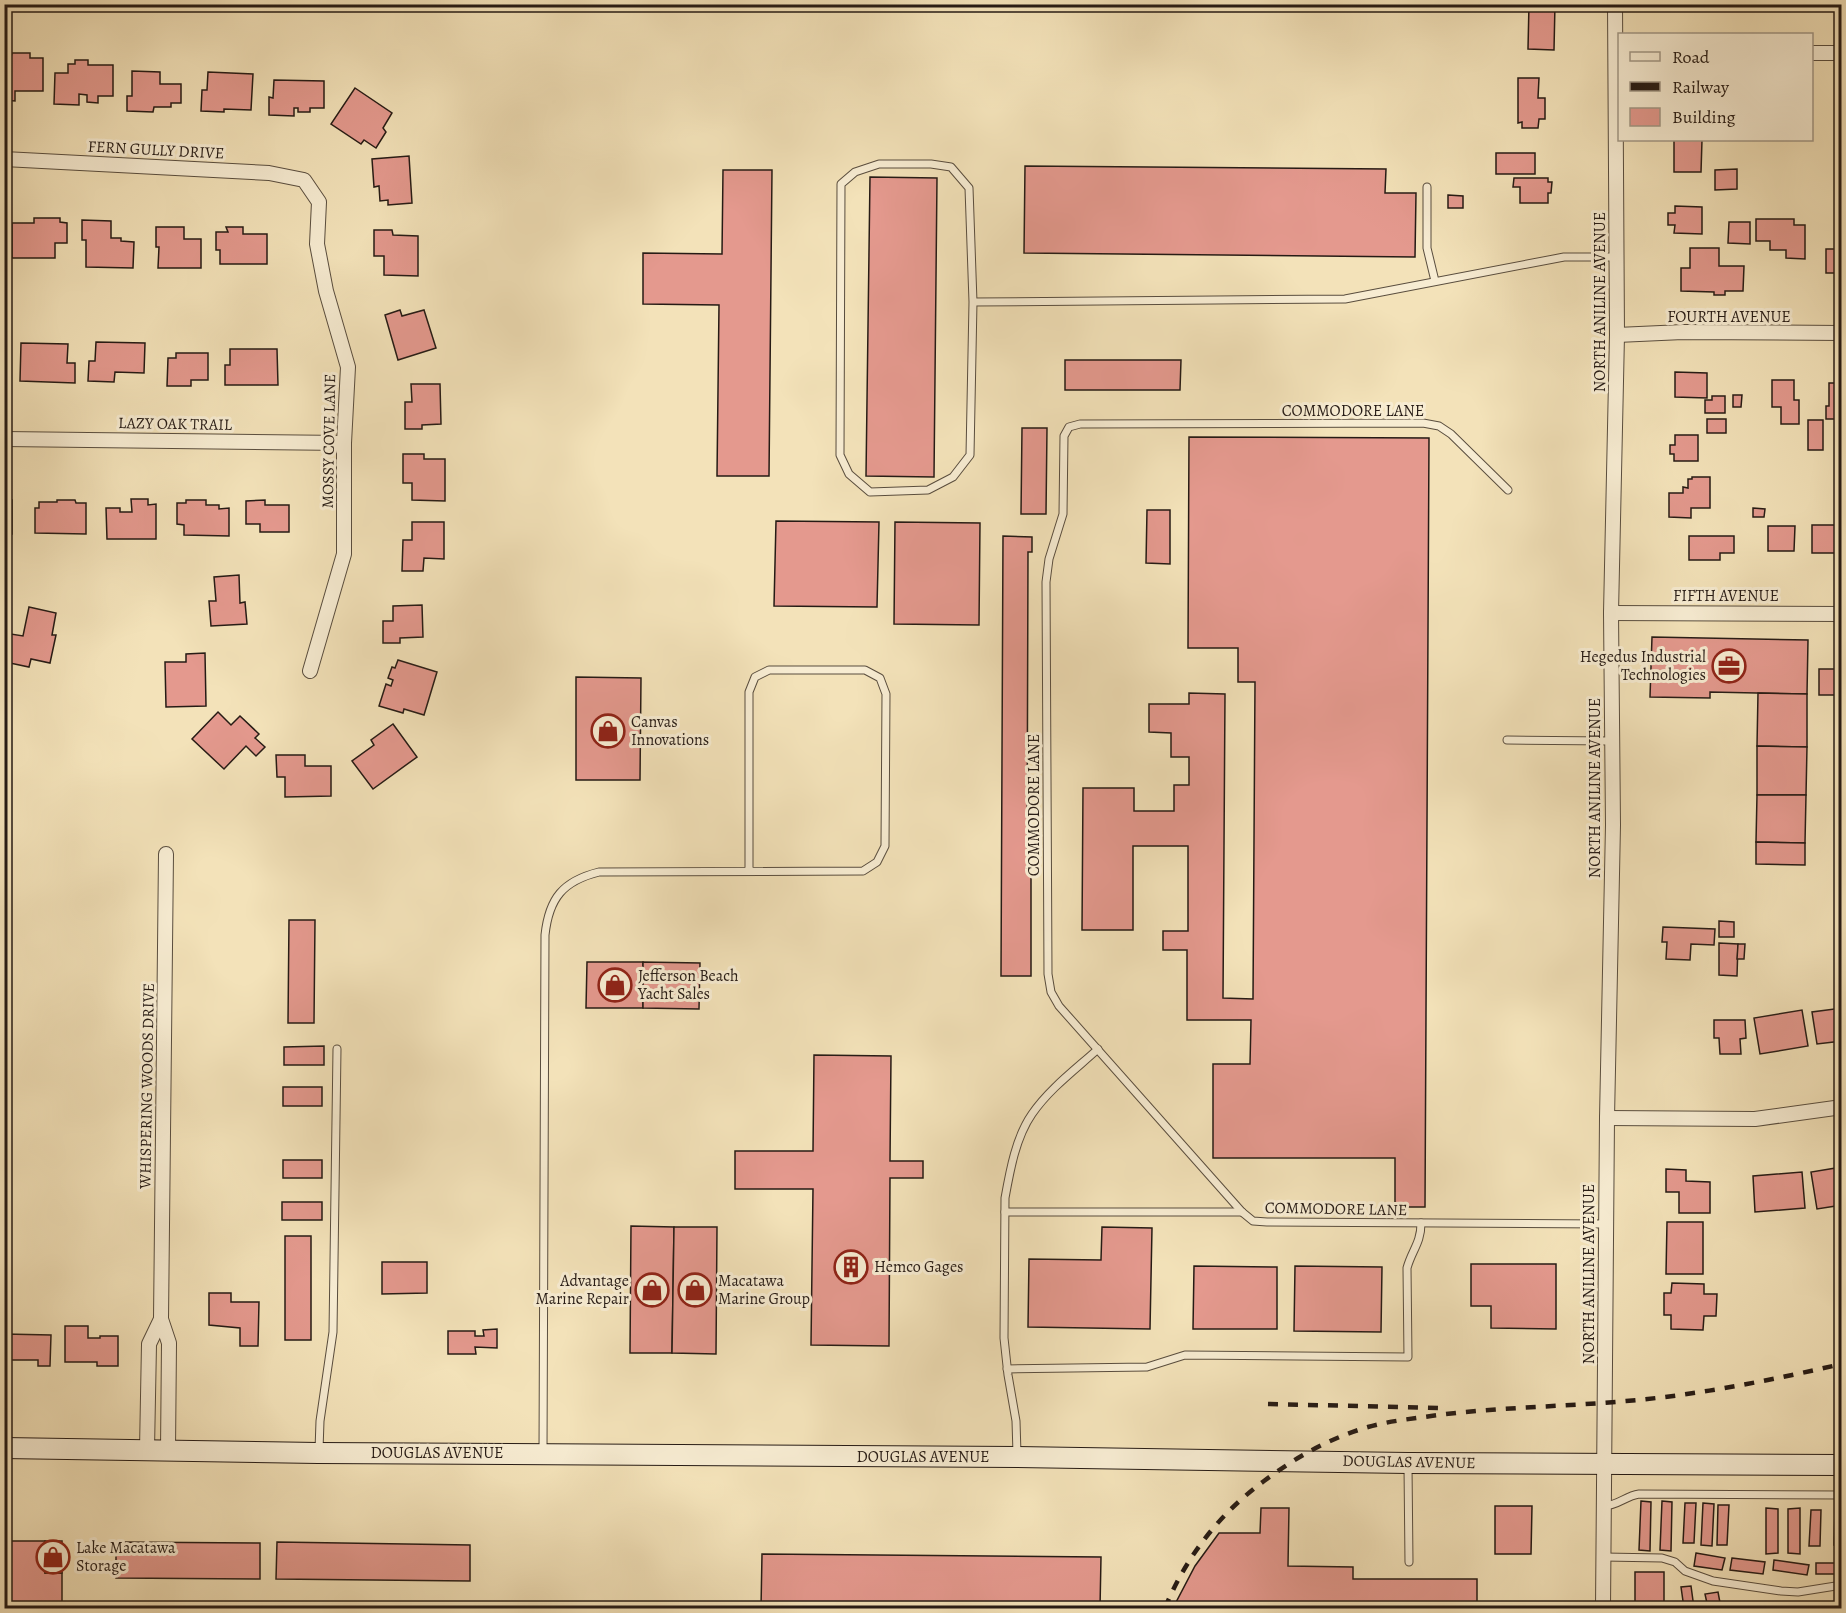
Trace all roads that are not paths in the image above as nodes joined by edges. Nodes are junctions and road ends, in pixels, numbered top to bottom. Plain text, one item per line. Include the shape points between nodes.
1 (1615, 4) edge
2 (1617, 52) edge
3 (1813, 53) edge
4 (1842, 53) edge
5 (4, 159) edge
6 (304, 180) joint
7 (1427, 187) dead end
8 (1617, 257) junction
9 (1436, 281) junction
10 (973, 302) junction
11 (1842, 333) edge
12 (1617, 334) junction
13 (4, 439) edge
14 (344, 443) junction
15 (1508, 490) dead end
16 (1611, 613) junction
17 (1842, 614) edge
18 (310, 671) dead end
19 (1508, 740) dead end
20 (1611, 741) junction
21 (166, 854) dead end
22 (749, 871) junction
23 (338, 1049) dead end
24 (1098, 1049) junction
25 (1842, 1107) edge
26 (1606, 1118) junction
27 (1005, 1212) junction
28 (1242, 1212) junction
29 (1421, 1223) junction
30 (1606, 1224) junction
31 (160, 1319) junction
32 (1007, 1369) junction
33 (4, 1448) edge
34 (147, 1449) junction
35 (168, 1449) junction
36 (318, 1453) junction
37 (543, 1454) junction
38 (1017, 1457) junction
39 (1408, 1463) junction
40 (1604, 1463) junction
41 (1842, 1465) edge
42 (1842, 1495) edge
43 (1603, 1506) junction
44 (1604, 1557) junction
45 (1409, 1562) dead end
46 (1842, 1585) edge
47 (1604, 1608) edge

1 - 2 street, NORTH ANILINE AVENUE
2 - 8 street, NORTH ANILINE AVENUE
3 - 4 street
5 - 6 street, FERN GULLY DRIVE via 222,169
6 - 14 street, MOSSY COVE LANE via 319,202 317,244 321,268 348,367
7 - 9 lane via 1427,248
8 - 9 lane via 1564,257
8 - 12 street, NORTH ANILINE AVENUE
9 - 10 lane via 1345,299
10 - 10 lane via 969,188 951,167 879,164 855,172 841,184 840,455 849,474 870,492 928,490 953,477 970,455
11 - 12 street, FOURTH AVENUE
12 - 16 street, NORTH ANILINE AVENUE
13 - 14 street, LAZY OAK TRAIL
14 - 18 street, MOSSY COVE LANE via 344,554
15 - 24 lane, COMMODORE LANE via 1451,434 1439,426 1423,423 1069,427 1064,436 1063,514 1046,582 1048,974 1051,992 1059,1005
16 - 17 street, FIFTH AVENUE
16 - 20 street, NORTH ANILINE AVENUE
19 - 20 lane
20 - 26 street, NORTH ANILINE AVENUE via 1613,825
21 - 31 street, WHISPERING WOODS DRIVE
22 - 22 lane via 863,871 877,862 885,846 886,694 880,678 865,670 770,670 755,677 749,692
22 - 37 lane via 599,872 563,889 550,910 545,946
23 - 36 lane via 333,1332
24 - 27 lane via 1031,1116 1014,1158
24 - 28 lane, COMMODORE LANE
25 - 26 street via 1755,1119
26 - 30 street, NORTH ANILINE AVENUE
27 - 28 lane
27 - 32 lane
28 - 29 lane, COMMODORE LANE via 1252,1221 1268,1222
29 - 30 lane, COMMODORE LANE
29 - 32 lane via 1419,1243 1407,1268 1408,1357 1185,1355 1147,1367
30 - 40 street, NORTH ANILINE AVENUE
31 - 34 street, WHISPERING WOODS DRIVE via 149,1344
31 - 35 street, WHISPERING WOODS DRIVE via 169,1343
32 - 38 lane via 1016,1421
33 - 34 street, DOUGLAS AVENUE
34 - 35 street, DOUGLAS AVENUE
35 - 36 street, DOUGLAS AVENUE
36 - 37 street, DOUGLAS AVENUE
37 - 38 street, DOUGLAS AVENUE
38 - 39 street, DOUGLAS AVENUE
39 - 40 street, DOUGLAS AVENUE
39 - 45 lane
40 - 41 street, DOUGLAS AVENUE
40 - 43 street, NORTH ANILINE AVENUE
42 - 43 lane via 1639,1494 1617,1505
43 - 44 street, NORTH ANILINE AVENUE
44 - 46 lane via 1662,1558 1713,1581 1781,1591
44 - 47 street, NORTH ANILINE AVENUE

